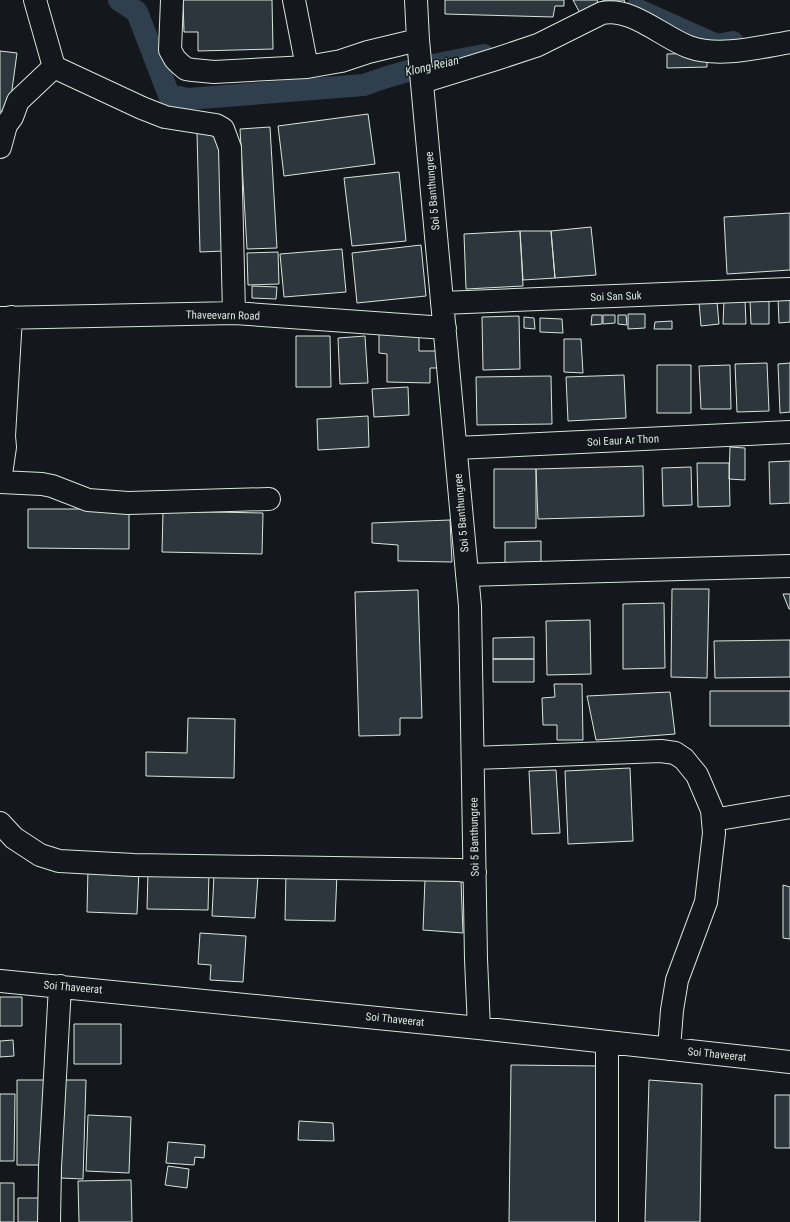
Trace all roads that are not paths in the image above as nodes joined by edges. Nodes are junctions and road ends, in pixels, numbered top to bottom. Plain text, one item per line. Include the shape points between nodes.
1 (35, 0) edge
2 (172, 0) edge
3 (294, 0) edge
4 (416, 0) edge
5 (418, 40) junction
6 (790, 42) edge
7 (54, 67) junction
8 (307, 67) junction
9 (422, 82) junction
10 (0, 147) edge
11 (790, 289) edge
12 (442, 303) junction
13 (234, 314) junction
14 (5, 317) edge
15 (445, 328) junction
16 (790, 432) edge
17 (2, 435) edge
18 (456, 448) junction
19 (0, 482) edge
20 (269, 499) dead end
21 (790, 566) edge
22 (467, 575) junction
23 (473, 758) junction
24 (790, 807) edge
25 (713, 820) junction
26 (0, 823) edge
27 (474, 872) junction
28 (0, 981) edge
29 (60, 986) junction
30 (479, 1028) junction
31 (607, 1042) junction
32 (669, 1049) junction
33 (790, 1062) edge
34 (49, 1222) edge
35 (607, 1222) edge

1 - 7 street
2 - 8 street via 170,50 186,69 214,72
3 - 8 street
4 - 5 street, Soi 5 Banthungree
5 - 8 street via 341,61
5 - 9 street, Soi 5 Banthungree
6 - 9 street via 746,50 703,50 689,47 634,17 609,11 538,45
7 - 10 street via 18,101 6,125
7 - 13 street via 165,117 216,125 223,129 230,148
9 - 12 street, Soi 5 Banthungree
11 - 12 street, Soi San Suk
12 - 15 street, Soi 5 Banthungree
13 - 14 street, Thaveevarn Road
13 - 15 street, Thaveevarn Road
14 - 17 street
15 - 18 street, Soi 5 Banthungree
16 - 18 street, Soi Eaur Ar Thon
17 - 19 street via 5,447
18 - 22 street, Soi 5 Banthungree
19 - 20 street via 42,484 88,500 128,503
21 - 22 street
22 - 23 street, Soi 5 Banthungree
23 - 25 street via 661,751 675,754 684,759 697,775 712,810
23 - 27 street, Soi 5 Banthungree
24 - 25 street
25 - 32 street via 714,833 706,902 677,980
26 - 27 street via 14,838 40,856 59,861 134,865
27 - 30 street, Soi 5 Banthungree
28 - 29 street, Soi Thaveerat
29 - 30 street, Soi Thaveerat
29 - 34 street
30 - 31 street, Soi Thaveerat
31 - 32 street, Soi Thaveerat
31 - 35 street
32 - 33 street, Soi Thaveerat

